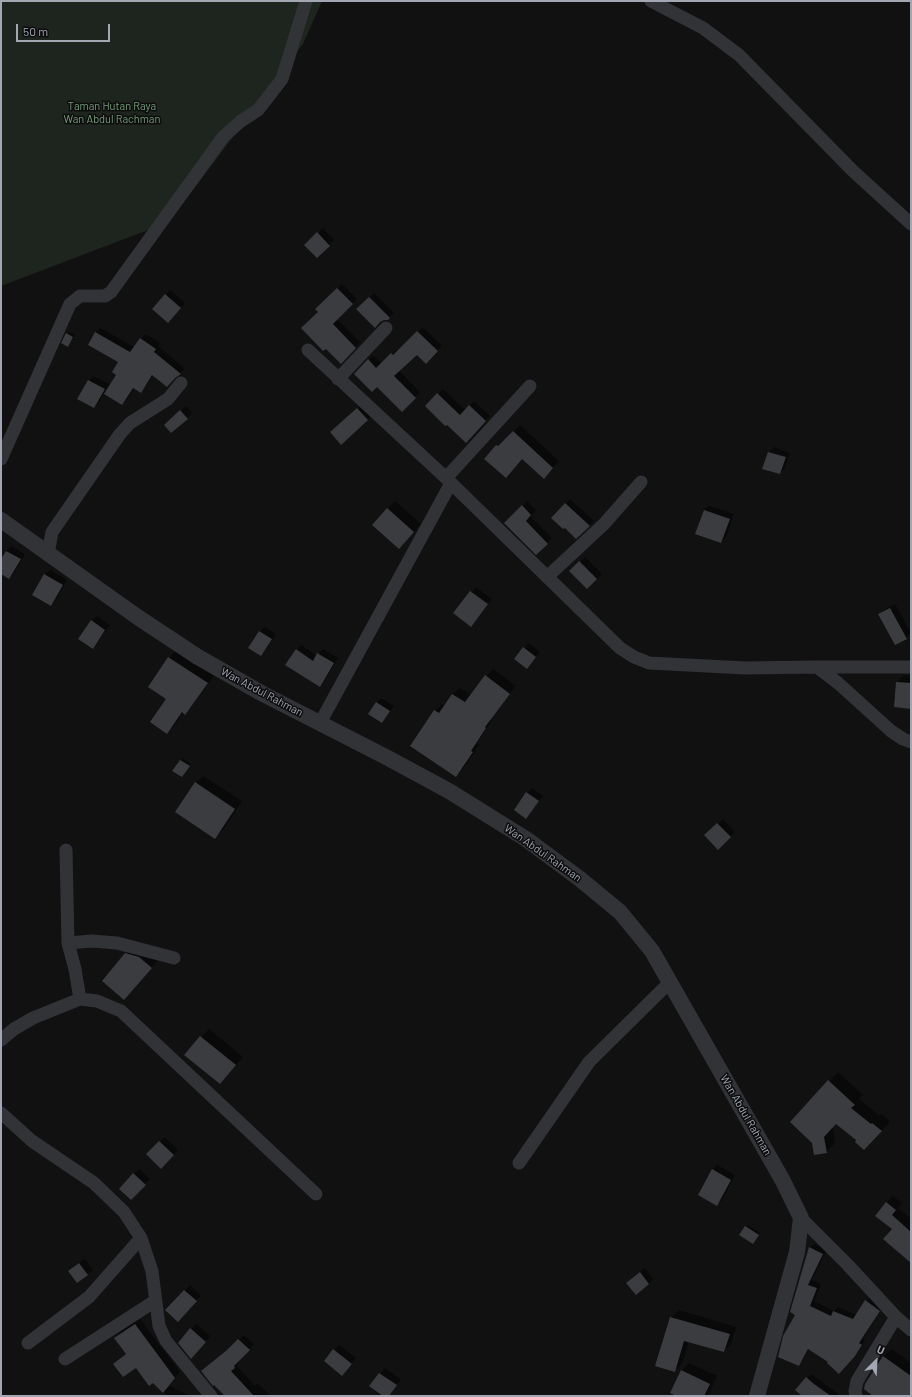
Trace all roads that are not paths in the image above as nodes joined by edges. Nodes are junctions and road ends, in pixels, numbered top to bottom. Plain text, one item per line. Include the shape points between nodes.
1 (306, 1) edge
2 (651, 1) edge
3 (911, 224) edge
4 (386, 328) dead end
5 (308, 350) dead end
6 (338, 379) junction
7 (182, 383) dead end
8 (530, 386) dead end
9 (1, 459) edge
10 (448, 480) junction
11 (641, 482) dead end
12 (1, 520) edge
13 (48, 554) junction
14 (546, 577) junction
15 (817, 667) junction
16 (911, 667) edge
17 (320, 723) junction
18 (911, 742) edge
19 (66, 850) dead end
20 (68, 943) junction
21 (174, 958) dead end
22 (670, 982) junction
23 (80, 999) junction
24 (1, 1040) edge
25 (1, 1113) edge
26 (519, 1163) dead end
27 (316, 1194) dead end
28 (801, 1218) junction
29 (141, 1238) junction
30 (155, 1301) junction
31 (896, 1317) junction
32 (911, 1330) edge
33 (28, 1343) dead end
34 (65, 1359) dead end
35 (211, 1396) edge
36 (757, 1396) edge
37 (856, 1396) edge

1 - 9 street via 282,79 258,110 241,121 223,138 111,292 105,296 80,296 70,304
2 - 3 street via 703,28 739,55 853,171
4 - 6 street
5 - 6 street
6 - 10 street
7 - 13 street via 168,400 130,423 120,434 52,532
8 - 10 street
10 - 14 street
10 - 17 street
11 - 14 street via 604,524
12 - 13 street, Wan Abdul Rahman
13 - 17 street, Wan Abdul Rahman via 198,657
14 - 15 street via 620,648 649,663 745,668
15 - 16 street
15 - 18 street via 891,731
17 - 22 street, Wan Abdul Rahman via 449,791 532,844 580,879 620,912 652,951
19 - 20 street
20 - 21 street via 117,942
20 - 23 street
22 - 26 street via 589,1062
22 - 28 street, Wan Abdul Rahman via 784,1181
23 - 24 street via 33,1018
23 - 27 street via 96,1001 121,1011
25 - 29 street via 32,1141 94,1182 124,1212
28 - 31 street
28 - 36 street via 797,1252
29 - 30 street via 152,1271
29 - 33 street via 89,1297
30 - 34 street
30 - 35 street via 159,1326 166,1341
31 - 32 street
31 - 37 street via 857,1381

